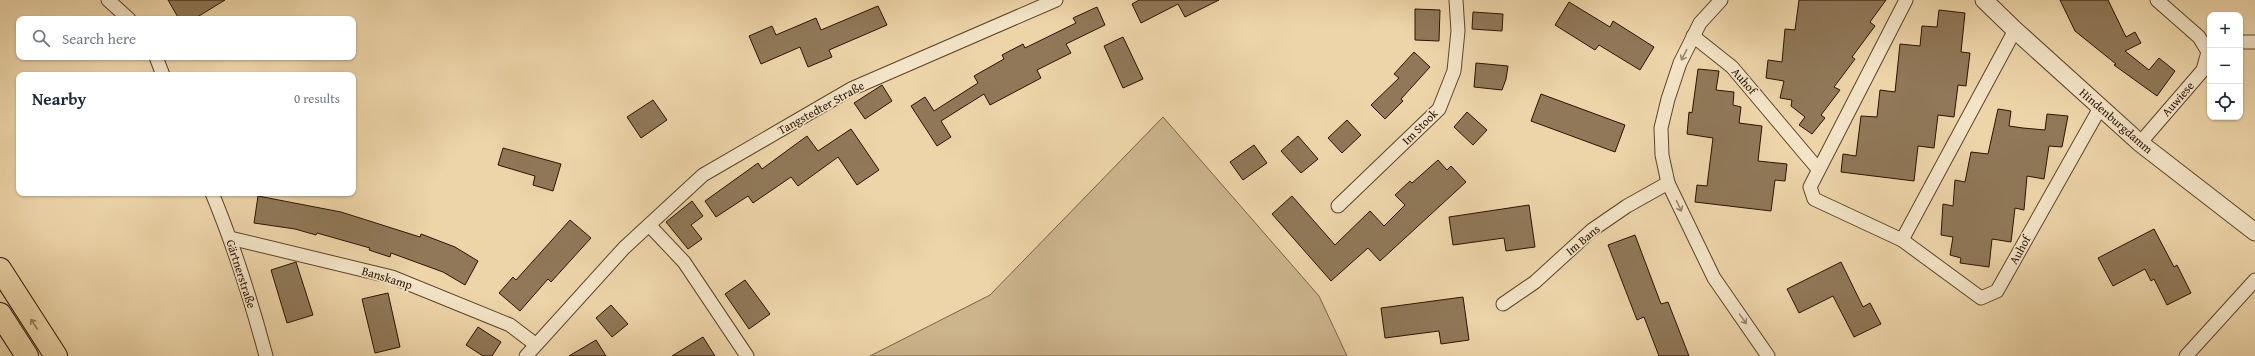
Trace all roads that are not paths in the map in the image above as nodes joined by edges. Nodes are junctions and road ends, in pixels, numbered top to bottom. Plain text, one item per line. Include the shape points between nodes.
1 (108, 0) edge
2 (1056, 0) edge
3 (1456, 0) edge
4 (1721, 0) edge
5 (1906, 0) edge
6 (1984, 0) edge
7 (2157, 0) edge
8 (125, 16) edge
9 (2015, 30) junction
10 (1693, 36) junction
11 (2243, 42) edge
12 (2255, 42) edge
13 (2207, 48) edge
14 (2207, 57) edge
15 (157, 60) edge
16 (163, 72) edge
17 (2100, 108) junction
18 (2140, 143) junction
19 (1818, 169) junction
20 (1668, 183) junction
21 (213, 196) edge
22 (1338, 206) dead end
23 (649, 225) junction
24 (2255, 232) edge
25 (230, 238) junction
26 (1902, 240) junction
27 (0, 269) edge
28 (2255, 280) edge
29 (1503, 304) dead end
30 (0, 314) edge
31 (535, 344) junction
32 (27, 356) edge
33 (56, 356) edge
34 (266, 356) edge
35 (526, 356) edge
36 (747, 356) edge
37 (1768, 356) edge
38 (2186, 356) edge

1 - 8 street
2 - 23 street, Tangstedter Straße via 851,89 703,176
3 - 22 street, Im Stook via 1458,31 1454,71 1439,109
4 - 10 street via 1700,23
5 - 19 street, Auhof
6 - 9 street, Hindenburgdamm
7 - 13 street, Auwiese via 2199,37
9 - 17 street, Hindenburgdamm
9 - 26 street
10 - 19 street, Auhof via 1732,67
10 -> 20 street via 1680,63 1661,128 1662,155
11 - 12 street
14 - 18 street, Auwiese via 2203,70
15 - 16 street
17 - 18 street, Hindenburgdamm
17 - 26 street, Auhof via 1997,291 1981,298
18 - 24 street, Hindenburgdamm
19 - 26 street, Auhof via 1810,187 1814,199
20 - 29 street, Im Bans via 1627,206 1592,230 1535,282
20 -> 37 street via 1714,278
21 - 25 street, Gärtnerstraße
23 - 31 street, Tangstedter Straße via 624,248
23 - 36 street via 684,262
25 - 31 street, Banskamp via 392,277 510,325
25 - 34 street, Gärtnerstraße
33 -> 27 highway
28 - 38 street
30 - 32 highway
31 - 35 street, Tangstedter Straße

